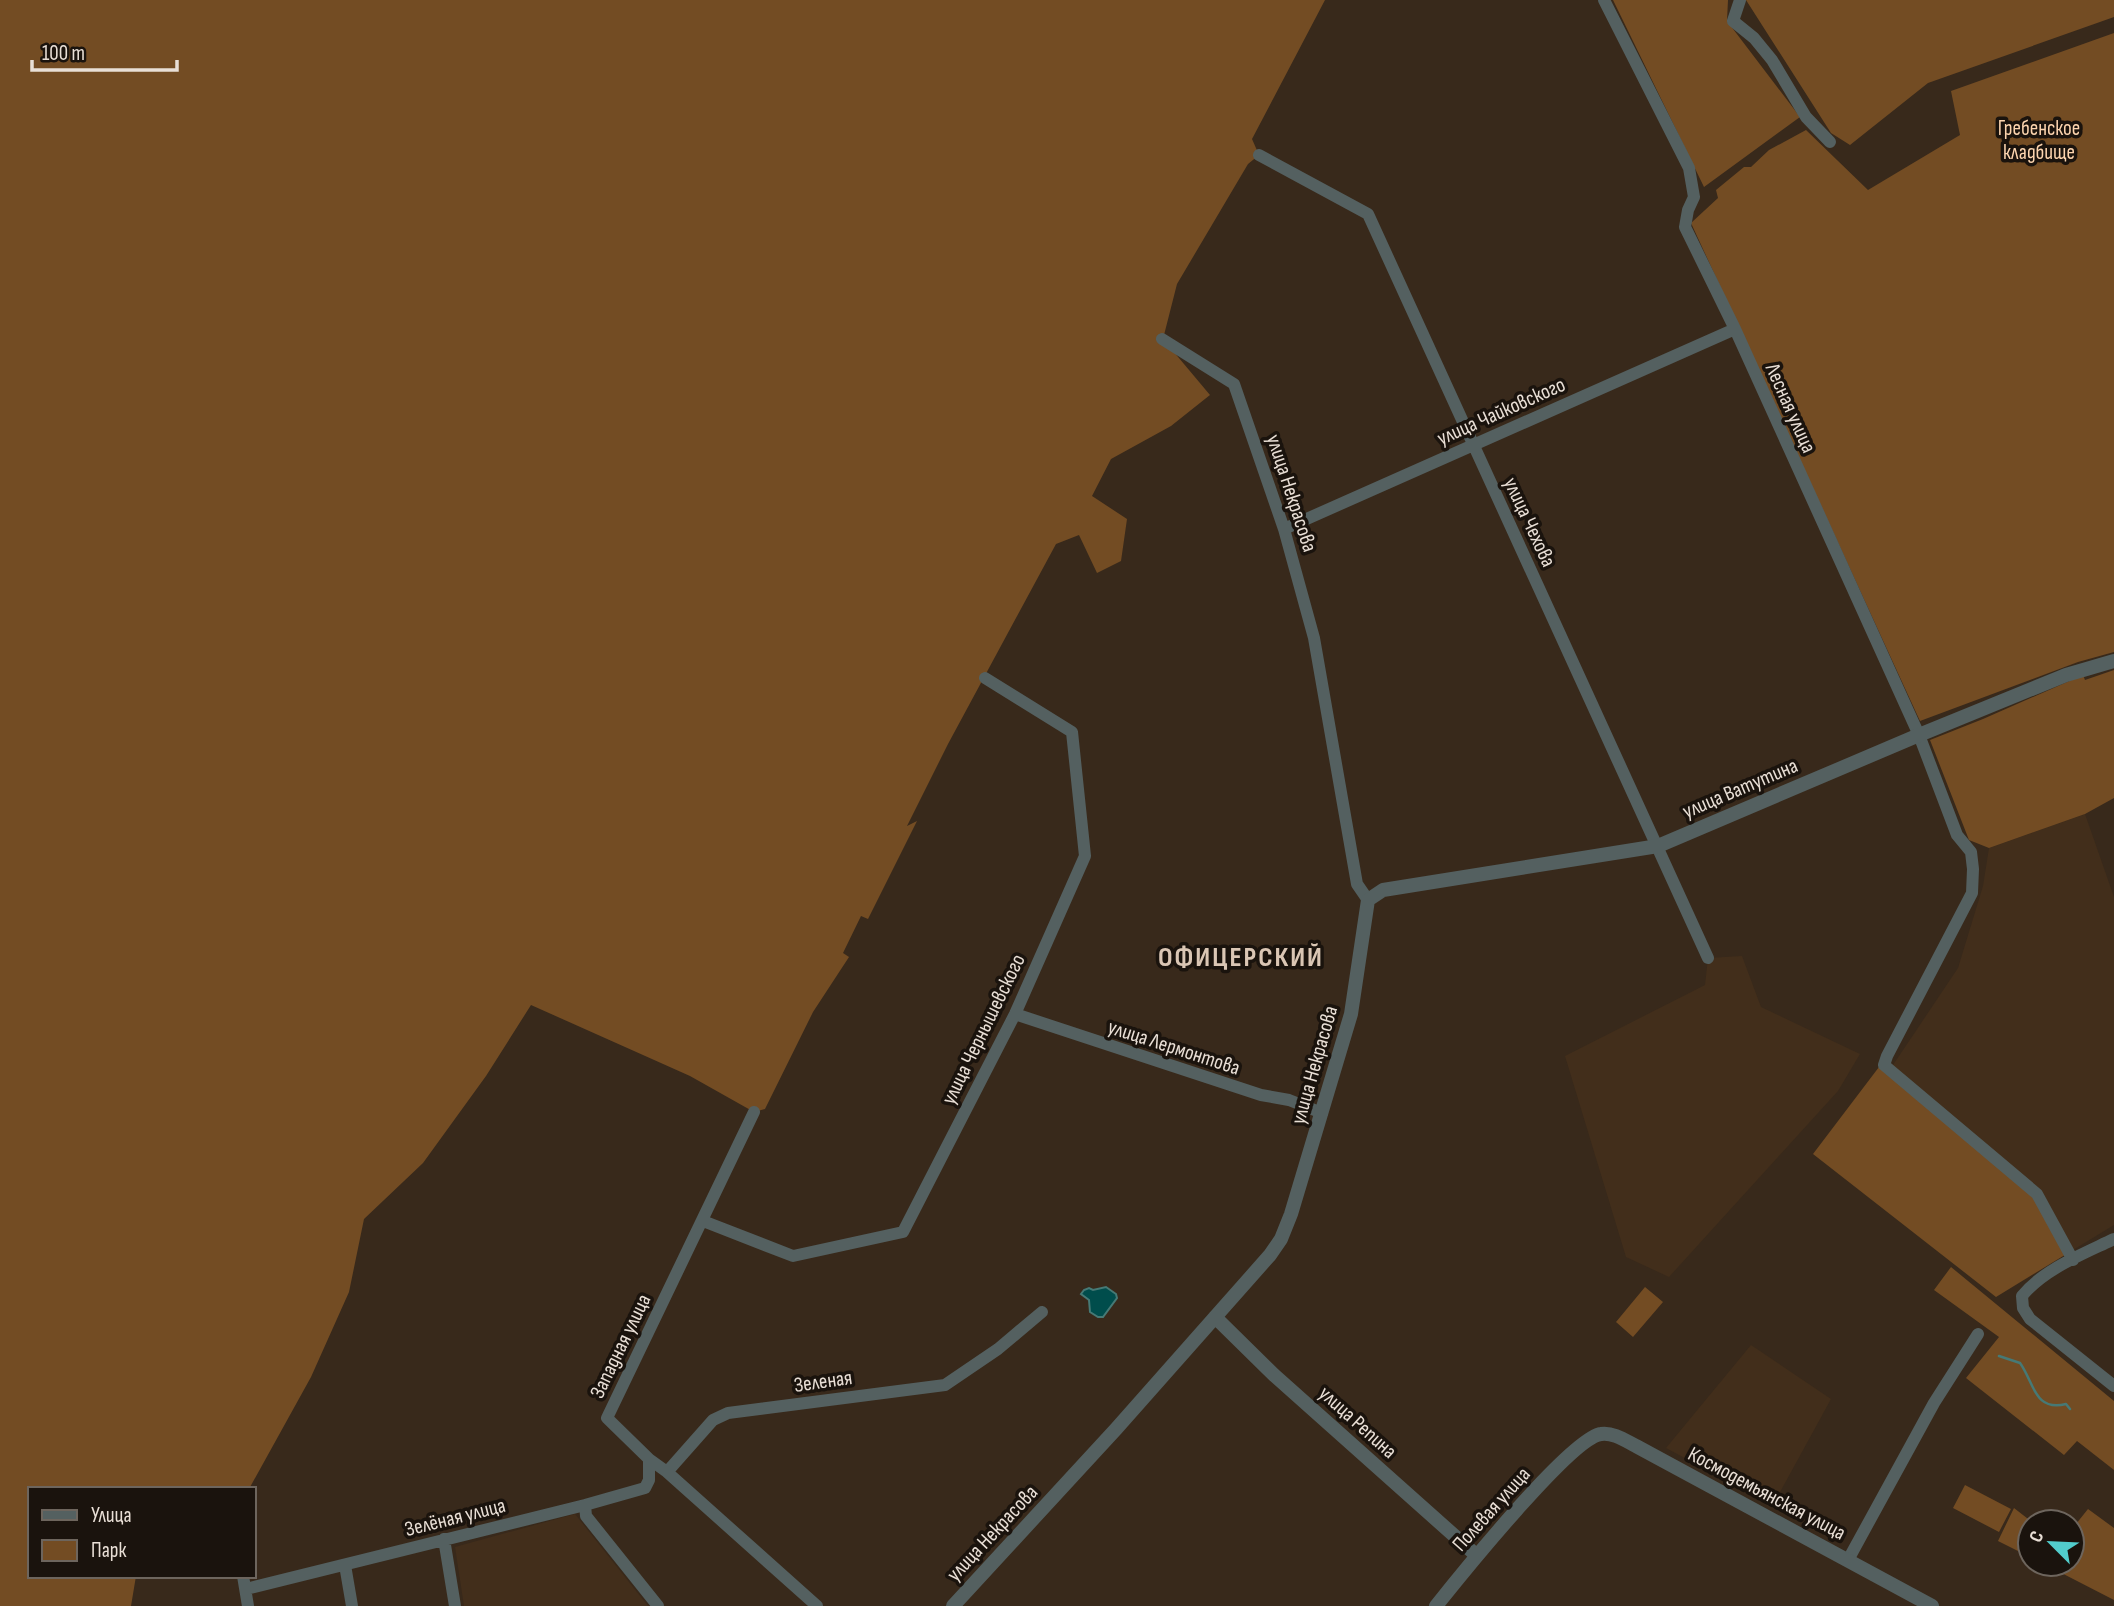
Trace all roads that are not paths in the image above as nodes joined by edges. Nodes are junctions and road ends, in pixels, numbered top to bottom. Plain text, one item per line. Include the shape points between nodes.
1 (1604, 0) edge
2 (1740, 0) edge
3 (1830, 142) dead end
4 (1259, 155) dead end
5 (1735, 329) junction
6 (1162, 339) dead end
7 (1473, 444) junction
8 (1284, 529) junction
9 (2114, 661) edge
10 (985, 678) dead end
11 (1919, 735) junction
12 (1658, 846) junction
13 (1368, 900) junction
14 (1708, 958) dead end
15 (1015, 1014) junction
16 (754, 1112) dead end
17 (1322, 1113) junction
18 (703, 1221) junction
19 (2114, 1239) edge
20 (2073, 1260) junction
21 (1042, 1312) dead end
22 (1215, 1317) junction
23 (1978, 1334) dead end
24 (2114, 1387) edge
25 (1580, 1444) joint
26 (649, 1459) junction
27 (667, 1472) junction
28 (585, 1505) junction
29 (444, 1539) junction
30 (1476, 1555) junction
31 (1848, 1560) junction
32 (345, 1565) junction
33 (244, 1583) edge
34 (248, 1606) edge
35 (352, 1606) edge
36 (455, 1606) edge
37 (658, 1606) edge
38 (817, 1606) edge
39 (953, 1606) edge
40 (1436, 1606) edge
41 (1932, 1606) edge

1 - 5 street, Лесная улица via 1689,167 1694,197 1685,227
2 - 3 street via 1733,21 1760,45 1806,117
4 - 7 street, улица Чехова via 1368,214
5 - 7 street, улица Чайковского
5 - 11 street, Лесная улица
6 - 8 street, улица Некрасова via 1234,384
7 - 8 street, улица Чайковского
7 - 12 street, улица Чехова
8 - 13 street, улица Некрасова via 1314,638 1357,884
9 - 11 street, улица Ватутина
10 - 15 street, улица Чернышевского via 1072,732 1085,856
11 - 12 street, улица Ватутина
11 - 20 street, Лесная улица via 1957,835 1971,852 1972,893 1884,1065 2037,1194
12 - 13 street, улица Ватутина via 1383,890
12 - 14 street, улица Чехова
13 - 17 street, улица Некрасова via 1351,1014
15 - 17 street, улица Лермонтова
15 - 18 street, улица Чернышевского via 903,1232 793,1256
16 - 18 street, Западная улица
17 - 22 street, улица Некрасова via 1281,1239
18 - 26 street, Западная улица via 607,1418
19 - 20 street
20 - 24 street via 2027,1290 2022,1296 2023,1308 2030,1319
21 - 27 street, Зеленая via 945,1385 728,1413 713,1420
22 - 30 street, улица Репина
22 - 39 street, улица Некрасова
23 - 31 street via 1934,1403
25 - 30 street, Полевая улица
25 - 31 street, Космодемьянская улица via 1604,1433 1615,1436
26 - 27 street, Западная улица
26 - 28 street, Зелёная улица via 645,1488
27 - 38 street, Западная улица
28 - 29 street, Зелёная улица
28 - 37 street via 586,1516
29 - 32 street, Зелёная улица
29 - 36 street
30 - 40 street, Полевая улица
31 - 41 street, Космодемьянская улица
32 - 33 street, Зелёная улица
32 - 35 street
33 - 34 street

